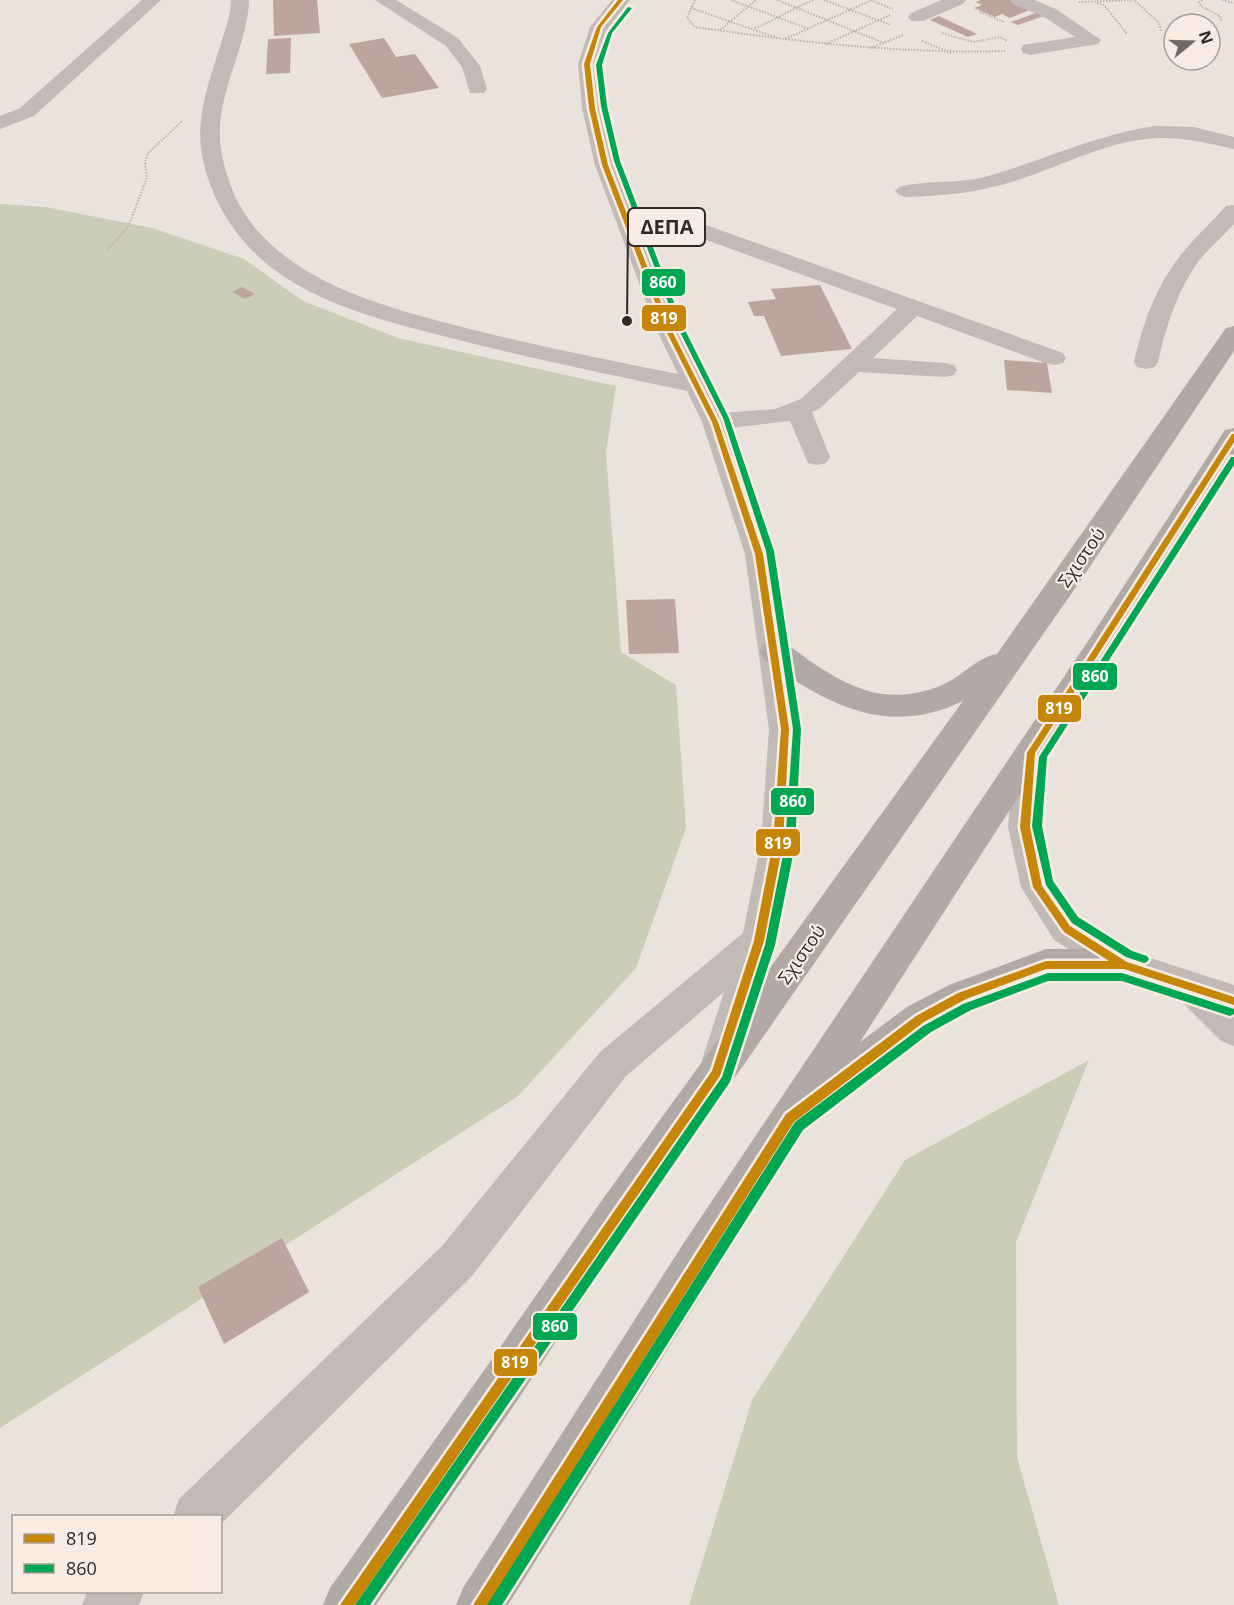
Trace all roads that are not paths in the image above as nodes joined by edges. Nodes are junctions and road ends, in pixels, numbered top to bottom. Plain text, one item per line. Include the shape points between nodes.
1 (152, 0) edge
2 (240, 0) edge
3 (384, 0) edge
4 (621, 0) edge
5 (956, 0) edge
6 (1019, 0) edge
7 (1055, 16) junction
8 (917, 17) dead end
9 (1020, 27) road end
10 (1030, 49) road end
11 (477, 89) dead end
12 (0, 123) edge
13 (1234, 143) edge
14 (906, 191) dead end
15 (1234, 211) edge
16 (706, 232) dead end
17 (914, 307) junction
18 (1234, 333) edge
19 (1054, 358) dead end
20 (1146, 362) dead end
21 (853, 364) junction
22 (945, 370) dead end
23 (696, 385) junction
24 (798, 408) junction
25 (715, 422) junction
26 (1234, 436) edge
27 (817, 457) dead end
28 (1021, 642) junction
29 (775, 652) junction
30 (1031, 753) junction
31 (759, 941) junction
32 (1124, 965) junction
33 (1188, 986) junction
34 (1234, 1000) edge
35 (1234, 1029) edge
36 (716, 1073) junction
37 (790, 1118) junction
38 (197, 1515) edge
39 (119, 1593) edge
40 (106, 1605) edge
41 (347, 1605) edge
42 (480, 1605) edge

1 - 12 street via 27,112
2 - 23 street via 209,127 220,188 236,220 258,245 330,293 382,313 553,357
3 - 11 street via 452,42 471,66
4 - 23 street via 599,27 587,64 592,108 605,165 669,331
5 - 8 street
6 - 7 street
7 - 9 street
7 - 10 street via 1092,40
13 - 14 street via 1180,132 1149,133 1102,143 988,182 945,190
15 - 20 street via 1190,259 1167,295
16 - 17 street
17 - 19 street
17 - 21 street
18 - 28 main road, Σχιστού
21 - 22 street
21 - 24 street via 810,404
23 - 25 street
24 - 25 street via 779,416
24 - 27 street
25 - 29 street via 759,554
26 - 30 main road
28 - 29 main road via 977,680 933,703 902,708 857,701 806,675
28 - 36 main road, Σχιστού
29 - 31 street via 784,740 778,843
30 - 32 street via 1025,827 1038,886 1067,929
30 - 37 main road
31 - 36 street
31 - 38 street via 614,1064 457,1261
32 - 33 street
32 - 37 main road via 1046,965 962,996 920,1019
33 - 34 street
33 - 35 street
36 - 41 main road, Σχιστού
37 - 42 main road
39 - 40 street

